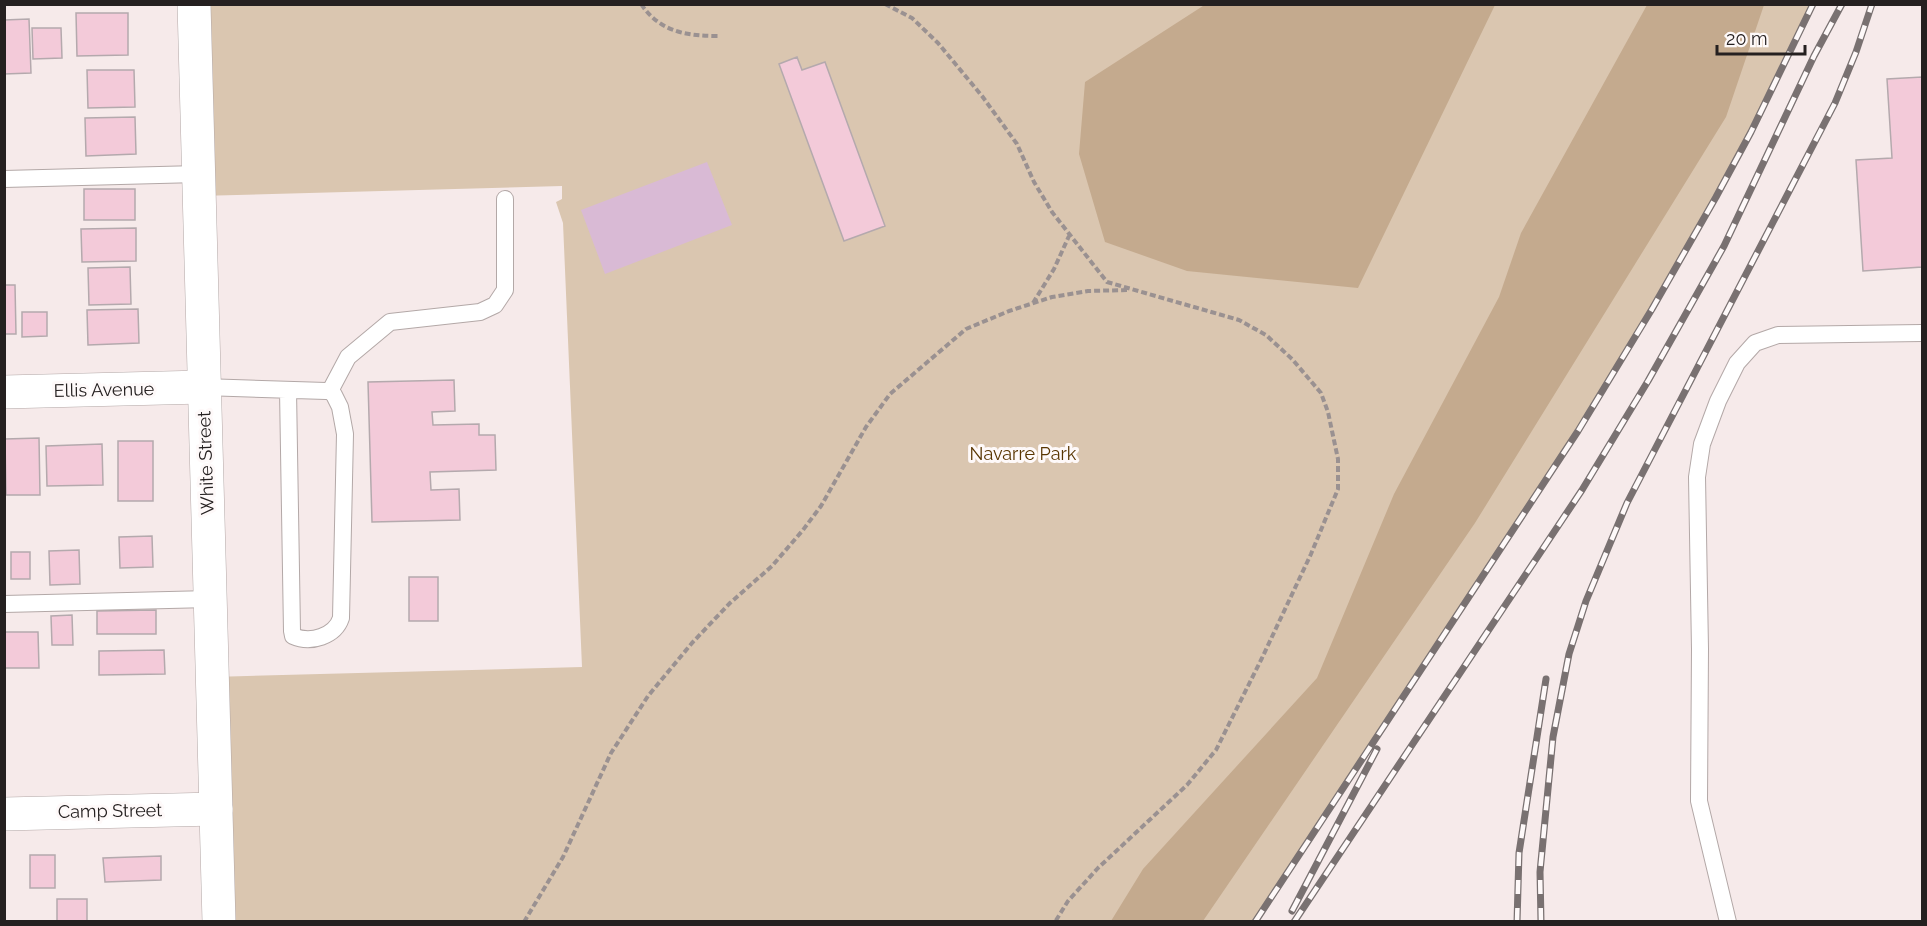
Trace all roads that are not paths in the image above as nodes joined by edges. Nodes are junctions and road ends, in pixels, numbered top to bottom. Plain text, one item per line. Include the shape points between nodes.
1 (194, 4) edge
2 (198, 174) junction
3 (4, 179) edge
4 (505, 199) dead end
5 (1923, 333) edge
6 (204, 387) junction
7 (288, 390) junction
8 (330, 391) junction
9 (4, 392) edge
10 (210, 599) junction
11 (4, 604) edge
12 (216, 809) junction
13 (4, 814) edge
14 (219, 921) edge
15 (1728, 921) edge

1 - 2 street, White Street
2 - 3 lane
2 - 6 street, White Street
4 - 8 lane via 505,290 495,305 480,312 390,322 348,357
5 - 15 lane via 1778,335 1755,343 1737,363 1702,444 1697,477 1699,801
6 - 7 lane
6 - 9 street, Ellis Avenue
6 - 10 street, White Street
7 - 8 lane
7 - 8 lane via 292,631 298,638 331,633 341,618 345,434 340,407
10 - 11 lane
10 - 12 street, White Street
12 - 13 street, Camp Street
12 - 14 street, White Street

